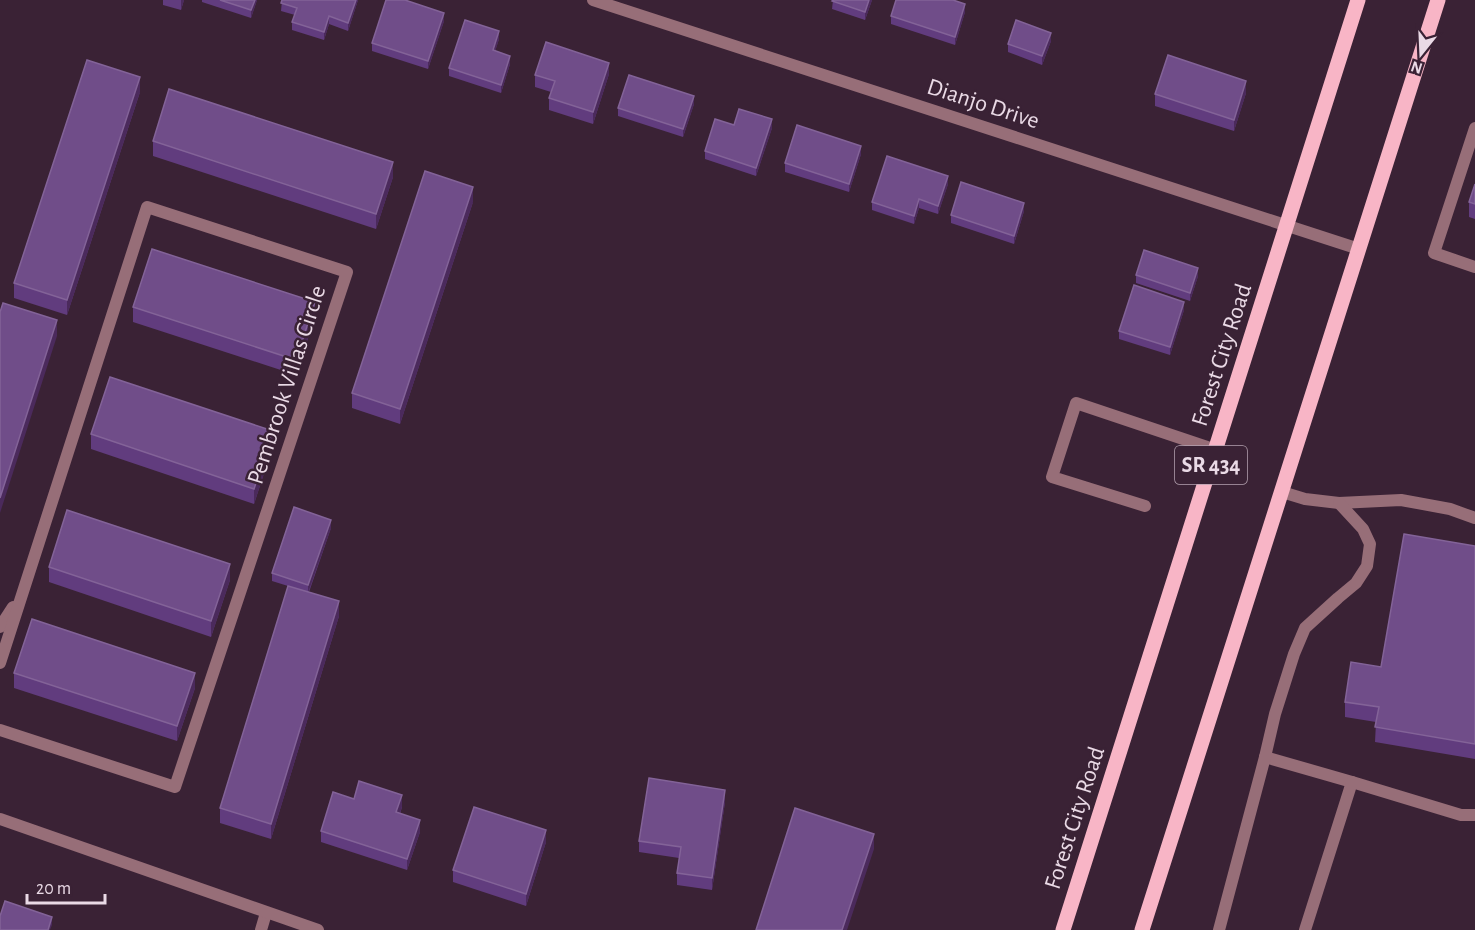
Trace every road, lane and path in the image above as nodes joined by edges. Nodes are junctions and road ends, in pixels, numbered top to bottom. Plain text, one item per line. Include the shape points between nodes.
1 (593, 0) edge
2 (1358, 0) edge
3 (1438, 0) edge
4 (1475, 128) edge
5 (1288, 225) junction
6 (1359, 249) junction
7 (1475, 267) edge
8 (1216, 450) junction
9 (1282, 492) junction
10 (1339, 503) junction
11 (1145, 506) dead end
12 (1475, 518) edge
13 (21, 596) junction
14 (0, 627) edge
15 (0, 663) edge
16 (0, 730) edge
17 (1265, 757) junction
18 (1352, 782) junction
19 (1475, 815) edge
20 (0, 819) edge
21 (266, 913) junction
22 (261, 930) edge
23 (318, 930) edge
24 (1063, 930) edge
25 (1142, 930) edge
26 (1219, 930) edge
27 (1305, 930) edge

1 - 5 street, Dianjo Drive
2 - 5 main road, Forest City Road / SR 434
3 - 6 main road, SR 434
4 - 7 street via 1434,254
5 - 6 street, Dianjo Drive
5 - 8 main road, Forest City Road / SR 434
6 - 9 main road, SR 434
8 - 11 street via 1076,403 1052,477
8 - 24 main road, Forest City Road / SR 434
9 - 10 street
9 - 25 main road, SR 434
10 - 12 street via 1401,500
10 - 17 street via 1367,537 1367,566 1356,583 1305,628 1275,714
13 - 14 street, Pembrook Villas Circle
13 - 15 street, Pembrook Villas Circle
13 - 16 street, Pembrook Villas Circle via 147,207 346,272 176,787
17 - 18 street
17 - 26 street
18 - 19 street via 1461,815
18 - 27 street
20 - 21 street
21 - 22 street
21 - 23 street

